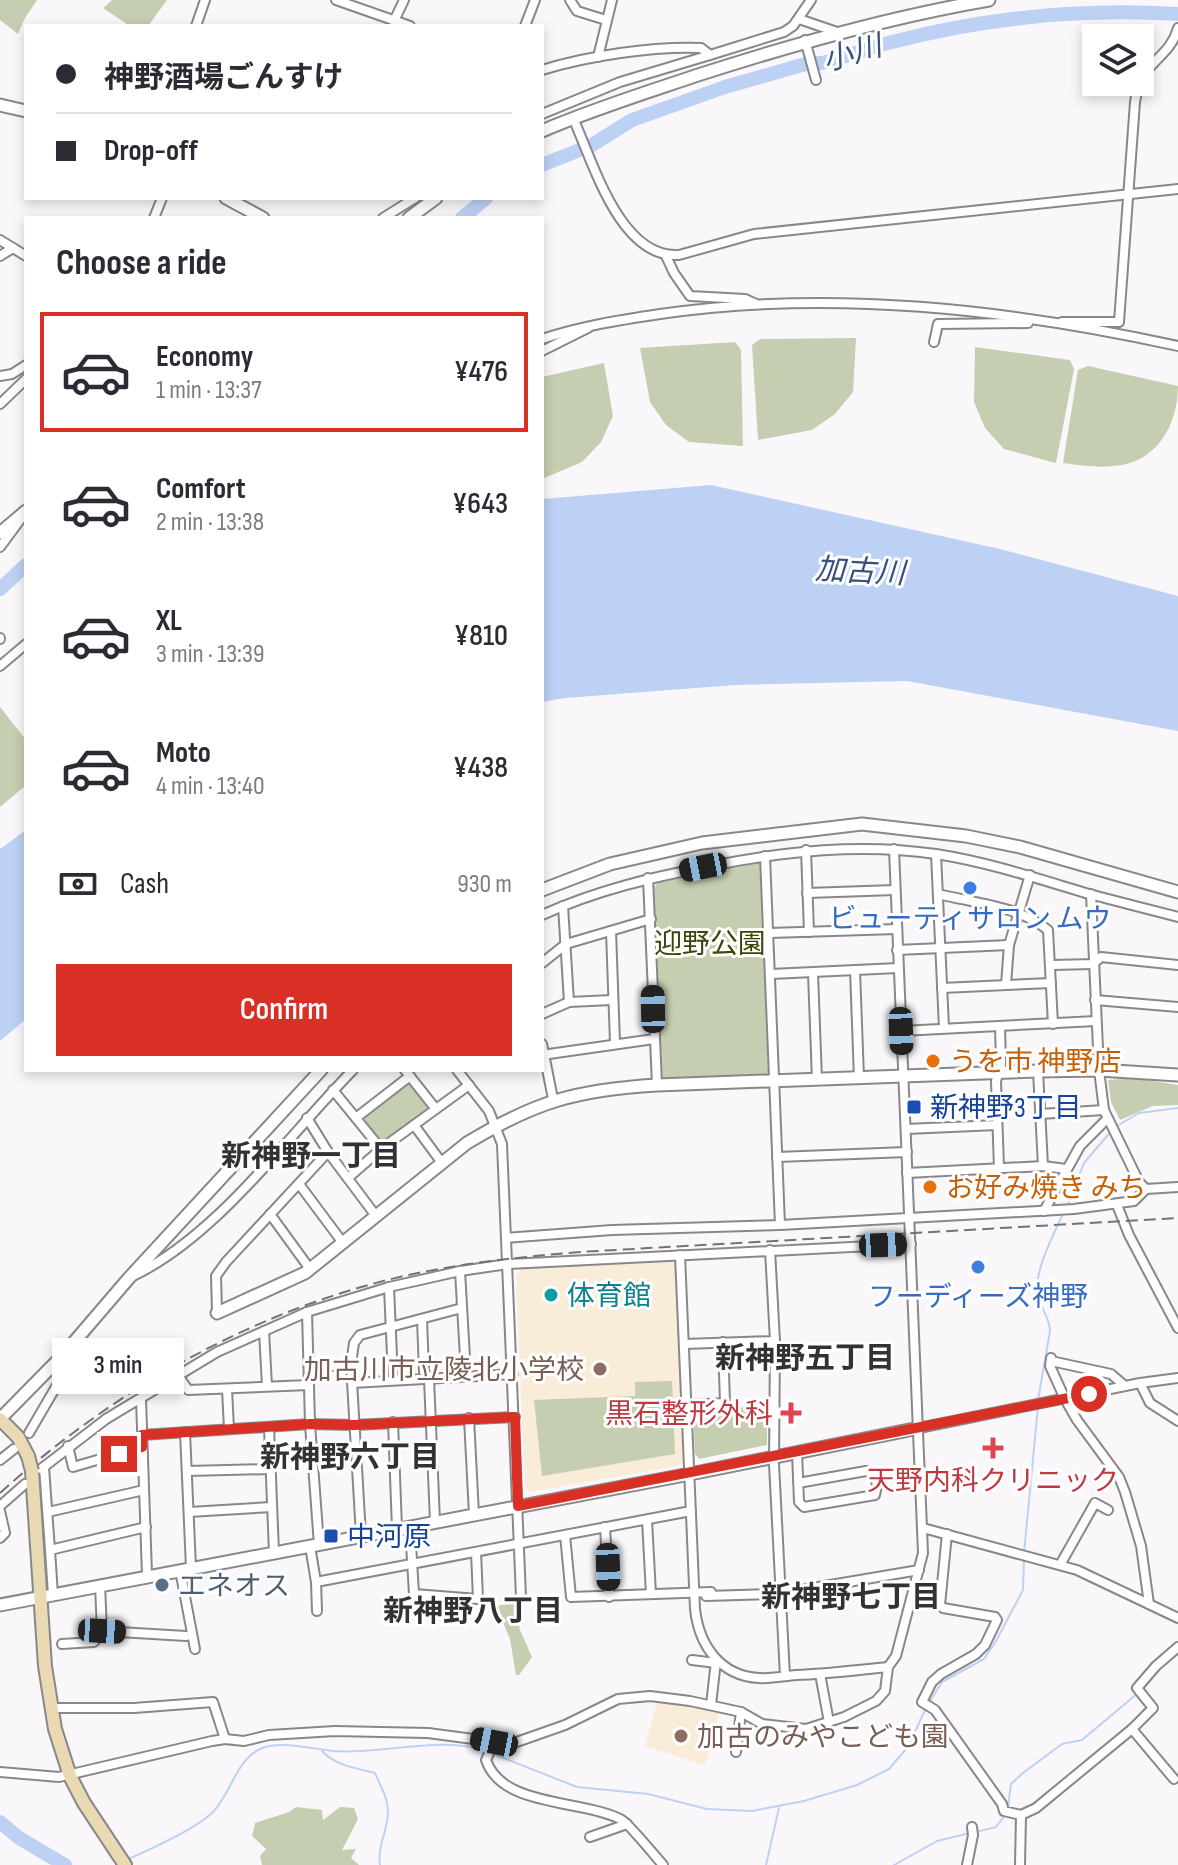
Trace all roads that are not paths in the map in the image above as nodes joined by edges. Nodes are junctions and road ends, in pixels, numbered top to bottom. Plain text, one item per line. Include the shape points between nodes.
1 (205, 0) edge
2 (336, 0) edge
3 (404, 0) edge
4 (535, 0) edge
5 (570, 0) edge
6 (612, 0) edge
7 (811, 0) edge
8 (989, 0) edge
9 (799, 19) junction
10 (606, 20) junction
11 (394, 21) junction
12 (197, 24) edge
13 (404, 24) edge
14 (526, 24) edge
15 (1178, 28) edge
16 (837, 32) junction
17 (805, 40) junction
18 (710, 55) junction
19 (598, 57) junction
20 (1154, 62) edge
21 (544, 70) edge
22 (816, 80) dead end
23 (1136, 96) edge
24 (0, 105) edge
25 (24, 111) edge
26 (544, 113) edge
27 (573, 118) junction
28 (544, 130) edge
29 (1178, 189) edge
30 (1129, 194) junction
31 (230, 200) edge
32 (412, 200) edge
33 (433, 200) edge
34 (259, 216) edge
35 (386, 216) edge
36 (412, 216) edge
37 (0, 240) edge
38 (13, 248) junction
39 (24, 255) edge
40 (0, 256) edge
41 (666, 256) junction
42 (757, 304) junction
43 (1052, 323) junction
44 (589, 327) junction
45 (544, 338) edge
46 (934, 342) dead end
47 (1178, 346) edge
48 (544, 350) edge
49 (24, 366) edge
50 (0, 376) edge
51 (24, 381) edge
52 (0, 404) edge
53 (24, 514) edge
54 (24, 515) edge
55 (0, 533) edge
56 (0, 547) edge
57 (24, 646) edge
58 (0, 666) edge
59 (894, 849) junction
60 (806, 850) junction
61 (936, 854) junction
62 (765, 856) junction
63 (1030, 875) junction
64 (648, 878) junction
65 (544, 889) edge
66 (895, 890) junction
67 (1178, 892) edge
68 (807, 893) junction
69 (938, 894) junction
70 (1091, 894) junction
71 (563, 906) junction
72 (544, 914) edge
73 (1018, 914) junction
74 (1178, 917) edge
75 (651, 919) junction
76 (897, 929) junction
77 (611, 931) junction
78 (809, 932) junction
79 (769, 933) junction
80 (566, 944) junction
81 (1009, 945) junction
82 (940, 947) junction
83 (897, 950) junction
84 (544, 961) edge
85 (1093, 964) junction
86 (1052, 965) junction
87 (1178, 965) edge
88 (898, 968) junction
89 (855, 970) junction
90 (813, 973) junction
91 (771, 974) junction
92 (1051, 983) junction
93 (1006, 985) junction
94 (942, 988) junction
95 (612, 1000) junction
96 (1095, 1000) junction
97 (569, 1002) junction
98 (1178, 1007) edge
99 (544, 1013) edge
100 (1096, 1021) junction
101 (1053, 1024) junction
102 (1000, 1026) junction
103 (944, 1028) junction
104 (901, 1031) junction
105 (654, 1039) junction
106 (615, 1043) junction
107 (544, 1055) edge
108 (544, 1059) edge
109 (1099, 1070) junction
110 (1038, 1071) junction
111 (319, 1072) edge
112 (351, 1072) edge
113 (459, 1072) edge
114 (998, 1072) junction
115 (408, 1073) edge
116 (1178, 1075) edge
117 (903, 1077) junction
118 (859, 1078) junction
119 (817, 1080) junction
120 (774, 1081) junction
121 (469, 1085) junction
122 (657, 1085) junction
123 (333, 1090) junction
124 (553, 1099) junction
125 (435, 1108) junction
126 (1040, 1114) junction
127 (1106, 1115) junction
128 (357, 1117) junction
129 (307, 1118) junction
130 (414, 1125) junction
131 (496, 1125) junction
132 (997, 1125) junction
133 (906, 1129) junction
134 (381, 1149) junction
135 (328, 1152) junction
136 (907, 1152) junction
137 (777, 1157) junction
138 (442, 1163) junction
139 (1043, 1166) junction
140 (999, 1168) junction
141 (1066, 1169) junction
142 (907, 1173) junction
143 (348, 1178) junction
144 (299, 1184) junction
145 (1178, 1187) edge
146 (1146, 1189) junction
147 (1117, 1205) junction
148 (1044, 1211) junction
149 (270, 1214) junction
150 (376, 1216) junction
151 (910, 1217) junction
152 (780, 1225) junction
153 (506, 1238) junction
154 (343, 1243) junction
155 (911, 1244) junction
156 (770, 1250) junction
157 (680, 1255) junction
158 (508, 1264) junction
159 (310, 1269) junction
160 (460, 1271) junction
161 (129, 1278) junction
162 (389, 1287) junction
163 (462, 1308) junction
164 (307, 1312) junction
165 (217, 1313) joint
166 (422, 1319) junction
167 (390, 1327) junction
168 (1178, 1328) edge
169 (264, 1331) junction
170 (775, 1341) junction
171 (723, 1342) junction
172 (684, 1344) junction
173 (63, 1355) junction
174 (351, 1364) junction
175 (309, 1368) junction
176 (513, 1374) junction
177 (178, 1375) junction
178 (466, 1375) junction
179 (429, 1378) junction
180 (1178, 1378) edge
181 (393, 1379) junction
182 (352, 1383) junction
183 (1140, 1383) junction
184 (309, 1385) junction
185 (267, 1386) junction
186 (1125, 1386) junction
187 (227, 1389) junction
188 (141, 1399) junction
189 (1065, 1399) junction
190 (687, 1405) junction
191 (515, 1417) junction
192 (469, 1418) junction
193 (0, 1419) edge
194 (431, 1419) junction
195 (1178, 1421) edge
196 (393, 1422) junction
197 (310, 1424) junction
198 (354, 1425) junction
199 (269, 1427) junction
200 (919, 1428) junction
201 (229, 1429) junction
202 (185, 1432) junction
203 (29, 1433) dead end
204 (142, 1435) junction
205 (68, 1446) junction
206 (142, 1447) junction
207 (14, 1449) dead end
208 (797, 1452) junction
209 (774, 1457) junction
210 (0, 1460) edge
211 (39, 1469) junction
212 (270, 1469) junction
213 (187, 1471) junction
214 (690, 1474) junction
215 (798, 1483) junction
216 (25, 1484) dead end
217 (144, 1490) junction
218 (518, 1506) junction
219 (272, 1507) junction
220 (0, 1508) edge
221 (1108, 1510) dead end
222 (691, 1511) junction
223 (48, 1512) junction
224 (189, 1512) junction
225 (474, 1515) junction
226 (647, 1520) junction
227 (435, 1522) junction
228 (146, 1527) junction
229 (605, 1527) junction
230 (404, 1528) junction
231 (923, 1528) junction
232 (947, 1534) junction
233 (565, 1535) junction
234 (361, 1536) junction
235 (0, 1538) edge
236 (518, 1543) junction
237 (314, 1545) junction
238 (50, 1550) junction
239 (476, 1552) junction
240 (274, 1553) junction
241 (412, 1563) junction
242 (1060, 1565) junction
243 (186, 1569) junction
244 (919, 1570) junction
245 (147, 1575) junction
246 (316, 1582) junction
247 (100, 1585) junction
248 (721, 1592) dead end
249 (694, 1593) junction
250 (782, 1593) junction
251 (651, 1594) junction
252 (47, 1596) junction
253 (706, 1596) dead end
254 (521, 1597) dead end
255 (609, 1597) junction
256 (1149, 1604) junction
257 (0, 1605) edge
258 (317, 1611) dead end
259 (1178, 1618) edge
260 (102, 1631) junction
261 (186, 1636) dead end
262 (67, 1646) dead end
263 (1178, 1647) edge
264 (195, 1649) dead end
265 (692, 1660) dead end
266 (716, 1662) junction
267 (888, 1667) junction
268 (820, 1674) junction
269 (785, 1676) junction
270 (711, 1705) junction
271 (51, 1708) junction
272 (741, 1712) junction
273 (829, 1722) junction
274 (1132, 1729) junction
275 (225, 1739) junction
276 (494, 1742) junction
277 (736, 1752) dead end
278 (0, 1772) edge
279 (70, 1776) junction
280 (1177, 1779) edge
281 (1012, 1813) junction
282 (627, 1824) junction
283 (973, 1831) dead end
284 (590, 1837) dead end
285 (122, 1861) edge
286 (663, 1865) edge
287 (967, 1865) edge
288 (1020, 1865) edge

1 - 12 street
2 - 11 street
3 - 11 street
4 - 14 street
5 - 10 street via 577,11
6 - 10 street
7 - 9 street
8 - 16 street
9 - 16 street
9 - 18 street via 784,32
10 - 19 street
11 - 13 street
15 - 20 street via 1173,44
16 - 17 street
17 - 22 street
17 - 27 street
18 - 19 street via 692,48
18 - 26 street via 620,82
19 - 21 street
23 - 30 street
24 - 25 street
27 - 28 street
27 - 41 street via 620,220
29 - 30 street
30 - 41 street via 754,234
30 - 43 street via 1119,322
31 - 34 street
32 - 35 street
33 - 36 street
37 - 38 street
38 - 39 street
38 - 40 street
41 - 42 street via 690,296
42 - 43 street via 898,306
42 - 44 street
43 - 46 street via 938,324
43 - 47 street
44 - 45 street
44 - 48 street
49 - 50 street
51 - 52 street
53 - 55 street
54 - 56 street
57 - 58 street
59 - 60 street
59 - 61 street
59 - 66 street
60 - 62 street
60 - 68 street
61 - 63 street
61 - 69 street
62 - 64 street
62 - 79 street
63 - 70 street
63 - 73 street
64 - 71 street
64 - 75 street
65 - 67 street via 610,864 702,843 862,824 1020,847
66 - 68 street
66 - 76 street
68 - 78 street
69 - 73 street
69 - 82 street
70 - 74 street
70 - 85 street
71 - 72 street
71 - 80 street
73 - 81 street
73 - 86 street via 1048,930
75 - 77 street
75 - 105 street
76 - 78 street
76 - 83 street
77 - 80 street
77 - 95 street
78 - 79 street
79 - 91 street
80 - 84 street
80 - 97 street
81 - 82 street
81 - 93 street
82 - 83 street
82 - 94 street
83 - 88 street
85 - 86 street
85 - 87 street via 1101,957
85 - 96 street
86 - 92 street
88 - 89 street
88 - 104 street
89 - 90 street
89 - 118 street
90 - 91 street
90 - 119 street
91 - 120 street
92 - 93 street
92 - 101 street
93 - 94 street
94 - 103 street
95 - 97 street
95 - 106 street
96 - 98 street
96 - 100 street
97 - 99 street
100 - 101 street
100 - 109 street
101 - 102 street
102 - 103 street
102 - 114 street
103 - 104 street
104 - 117 street
105 - 106 street
105 - 122 street
106 - 107 street
108 - 124 street
109 - 110 street
109 - 116 street
109 - 127 street
110 - 114 street
110 - 126 street
111 - 161 street
112 - 123 street
113 - 121 street
114 - 117 street
114 - 132 street
115 - 125 street
115 - 128 street
117 - 118 street
117 - 133 street
118 - 119 street
119 - 120 street
120 - 122 street
120 - 137 street
121 - 125 street
121 - 131 street
122 - 124 street
123 - 128 street
123 - 129 street
124 - 131 street
125 - 130 street
126 - 127 street
126 - 139 street
127 - 141 street
127 - 146 street
128 - 134 street
129 - 135 street
129 - 161 street via 210,1223
130 - 134 street
130 - 138 street
131 - 138 street
131 - 153 street via 502,1144
132 - 133 street
132 - 140 street
133 - 136 street
134 - 143 street
135 - 143 street
135 - 144 street
136 - 137 street
136 - 142 street
137 - 152 street
138 - 150 street
139 - 140 street
139 - 141 street
140 - 142 street
141 - 148 street
142 - 151 street
143 - 150 street
144 - 149 street
144 - 154 street
145 - 146 street
146 - 147 street via 1137,1200
147 - 148 street
147 - 168 street
148 - 151 street
149 - 159 street
149 - 165 street via 216,1276
150 - 154 street
151 - 152 street
151 - 155 street
152 - 153 street
153 - 158 street
154 - 159 street
155 - 156 street
155 - 200 street
156 - 157 street
156 - 170 street
157 - 158 street
157 - 172 street
158 - 160 street
158 - 176 street
159 - 165 street
160 - 162 street
160 - 163 street
161 - 173 street
162 - 164 street
162 - 167 street
163 - 166 street
163 - 178 street
164 - 169 street
164 - 175 street
166 - 167 street
166 - 179 street via 424,1372
167 - 174 street via 360,1335
167 - 181 street
169 - 177 street
169 - 185 street
170 - 171 street
170 - 209 street
171 - 172 street
171 - 190 street via 725,1403
172 - 190 street
173 - 193 street
173 - 203 street via 67,1368
174 - 175 street
174 - 182 street
175 - 184 street
176 - 178 street
176 - 191 street
177 - 187 street via 188,1390
177 - 188 street
178 - 179 street
179 - 181 street
179 - 194 street
180 - 183 street
181 - 182 street
182 - 198 street
183 - 186 street
183 - 195 street via 1150,1403
184 - 185 street
184 - 197 street
185 - 187 street
186 - 189 street
186 - 189 street via 1111,1374 1051,1359
187 - 201 street
188 - 204 street
188 - 205 street
189 - 200 street
189 - 256 street via 1119,1477 1141,1546
190 - 214 street
191 - 192 street
191 - 218 street
192 - 194 street
192 - 225 street
193 - 211 main road, bridge
194 - 196 street
194 - 227 street
196 - 198 street
196 - 230 street
197 - 198 street
197 - 199 street
197 - 237 street
198 - 234 street
199 - 201 street
199 - 212 street
200 - 208 street
200 - 231 street
201 - 202 street
202 - 204 street
202 - 213 street
204 - 206 street
205 - 206 street via 73,1467
205 - 211 street
206 - 217 street
207 - 210 street
208 - 209 street
208 - 215 street
209 - 214 street
209 - 250 street
211 - 223 street
211 - 252 main road
212 - 213 street
212 - 219 street
213 - 224 street
214 - 218 street
214 - 222 street
215 - 215 street via 804,1507 875,1495 877,1486 875,1474 866,1471
216 - 220 street
217 - 223 street
217 - 228 street
218 - 225 street
218 - 236 street
219 - 224 street
219 - 240 street
220 - 235 street via 5,1533
221 - 242 street via 1095,1503
222 - 226 street
222 - 249 street
223 - 238 street
224 - 243 street
225 - 227 street
226 - 229 street
226 - 251 street
227 - 230 street
228 - 238 street
228 - 245 street
229 - 233 street
229 - 255 street
230 - 234 street
230 - 241 street
231 - 232 street
231 - 244 street
232 - 242 street
232 - 281 street via 940,1605 997,1620 985,1645 932,1682 922,1702 935,1710
233 - 236 street
233 - 255 street via 570,1596
234 - 237 street
236 - 239 street
236 - 254 street
237 - 240 street
237 - 246 street
238 - 252 street
239 - 241 street
239 - 241 street via 478,1599 414,1594
240 - 243 street
241 - 246 street
242 - 256 street
243 - 245 street
243 - 264 street
244 - 250 street
244 - 267 street via 896,1656
245 - 247 street
246 - 258 street
247 - 252 street
247 - 260 street
248 - 249 street
249 - 251 street
249 - 266 street via 697,1627
250 - 253 street
250 - 269 street
251 - 255 street
252 - 257 street
252 - 271 main road via 45,1666
256 - 259 street
260 - 261 street
260 - 262 street via 94,1642
263 - 274 street via 1137,1688 1153,1708
265 - 266 street
266 - 269 street via 750,1677
266 - 270 street
267 - 268 street
267 - 273 street via 885,1691 876,1701
268 - 269 street
268 - 273 street
270 - 272 street
270 - 276 street via 670,1697 618,1699 544,1733 511,1744
271 - 275 street via 213,1702
271 - 279 main road
272 - 273 street via 762,1724 806,1729
272 - 277 street
274 - 280 street
274 - 281 street via 1036,1808
275 - 276 street via 349,1731
275 - 279 street
276 - 282 street via 486,1760 502,1783
278 - 279 street
279 - 285 main road
281 - 288 street
282 - 284 street
282 - 286 street
283 - 287 street

